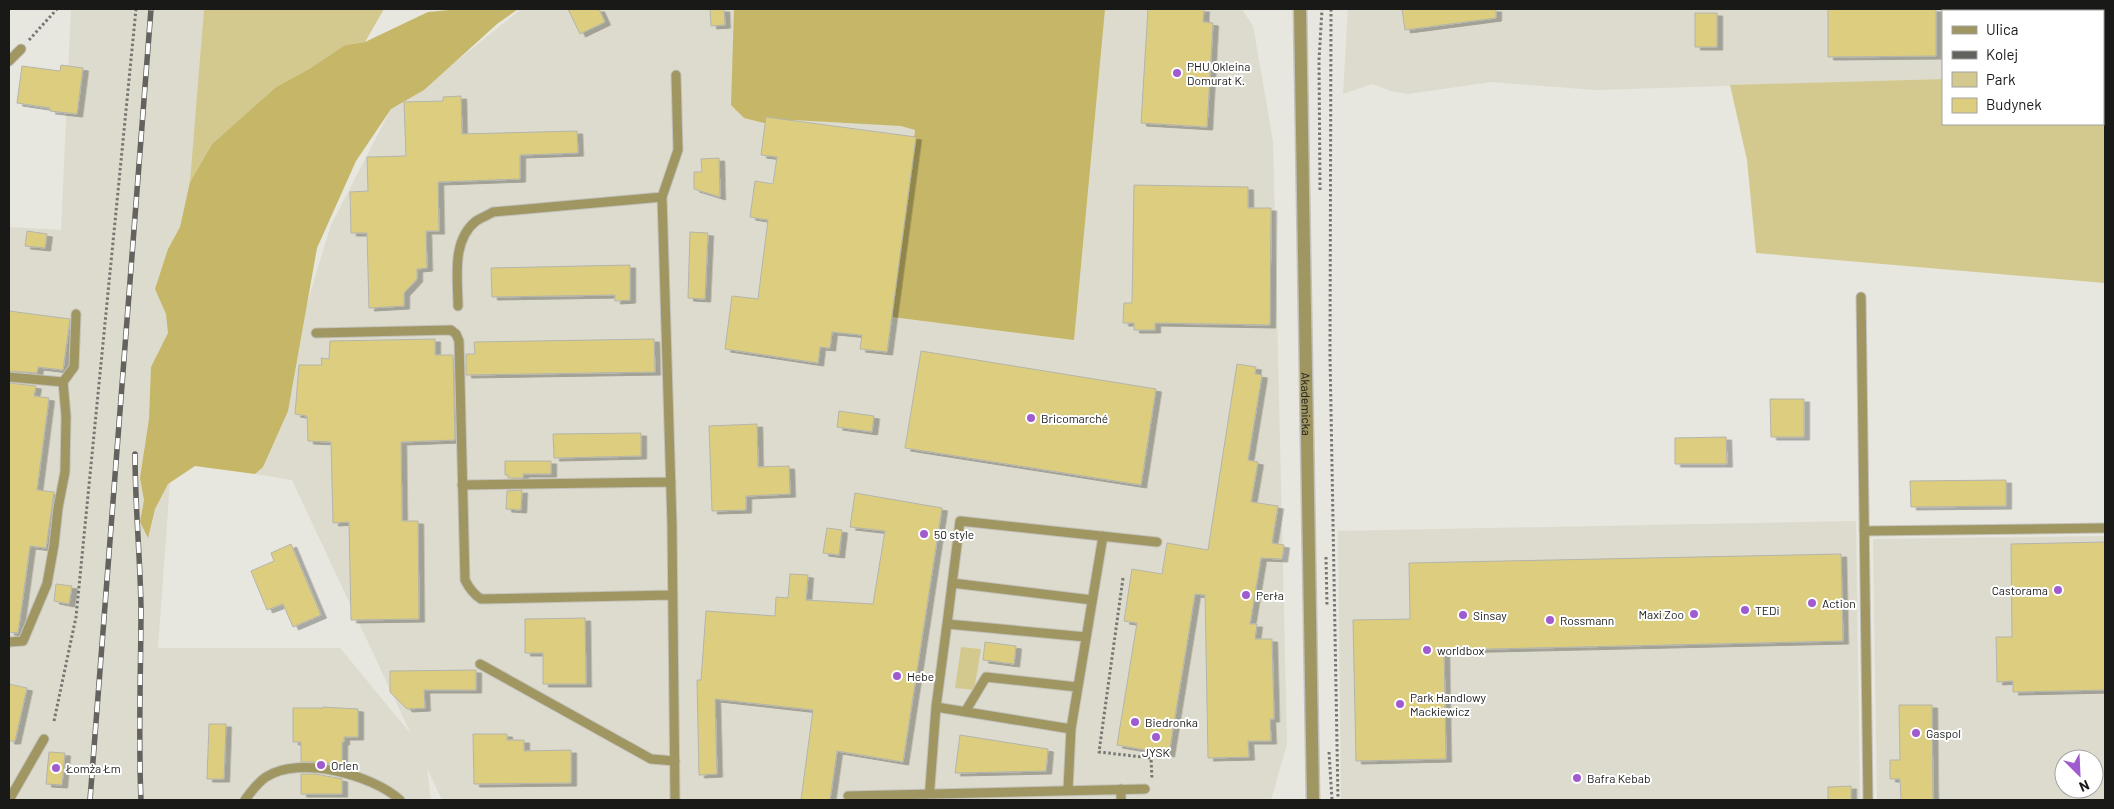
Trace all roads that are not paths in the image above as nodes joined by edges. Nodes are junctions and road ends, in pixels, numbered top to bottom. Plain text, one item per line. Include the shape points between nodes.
1 (1300, 9) edge
2 (20, 49) road end
3 (9, 61) edge
4 (676, 75) dead end
5 (662, 197) junction
6 (1861, 297) dead end
7 (458, 306) dead end
8 (76, 314) dead end
9 (316, 333) dead end
10 (9, 377) edge
11 (63, 382) junction
12 (671, 482) junction
13 (462, 485) junction
14 (2105, 528) edge
15 (1864, 531) junction
16 (1103, 536) junction
17 (1157, 542) dead end
18 (952, 583) junction
19 (672, 595) junction
20 (1092, 600) junction
21 (946, 624) junction
22 (1086, 637) junction
23 (9, 642) edge
24 (480, 664) dead end
25 (1077, 687) junction
26 (936, 707) junction
27 (965, 712) junction
28 (1071, 729) junction
29 (44, 739) dead end
30 (675, 761) junction
31 (1149, 786) road end
32 (1121, 789) junction
33 (1068, 790) junction
34 (848, 796) dead end
35 (392, 797) edge
36 (929, 797) edge
37 (9, 800) edge
38 (245, 800) edge
39 (400, 800) edge
40 (675, 800) edge
41 (1121, 800) edge
42 (1313, 800) edge
43 (1868, 800) edge

1 - 42 street, Akademicka
2 - 3 lane
4 - 5 lane via 678,150
5 - 7 lane via 493,212 475,222 458,251
5 - 12 lane
6 - 15 lane
8 - 11 lane via 74,366
9 - 13 lane via 451,330 456,334 459,341
10 - 11 lane
11 - 23 lane via 66,416 64,472 47,584 23,641
12 - 13 lane
12 - 19 lane
13 - 19 lane via 465,580 481,599
14 - 15 lane
15 - 43 lane
16 - 17 lane
16 - 18 lane via 960,521
16 - 20 lane
18 - 20 lane
18 - 21 lane
19 - 30 lane
20 - 22 lane
21 - 22 lane
21 - 26 lane
22 - 25 lane
24 - 30 lane via 651,759
25 - 27 lane via 986,677
25 - 28 lane
26 - 27 lane
26 - 36 lane
27 - 28 lane
28 - 33 lane
29 - 37 lane
30 - 40 lane
31 - 32 lane
32 - 33 lane
32 - 41 lane
33 - 36 lane
34 - 36 lane
35 - 38 lane via 354,774 298,768 267,776
35 - 39 lane

